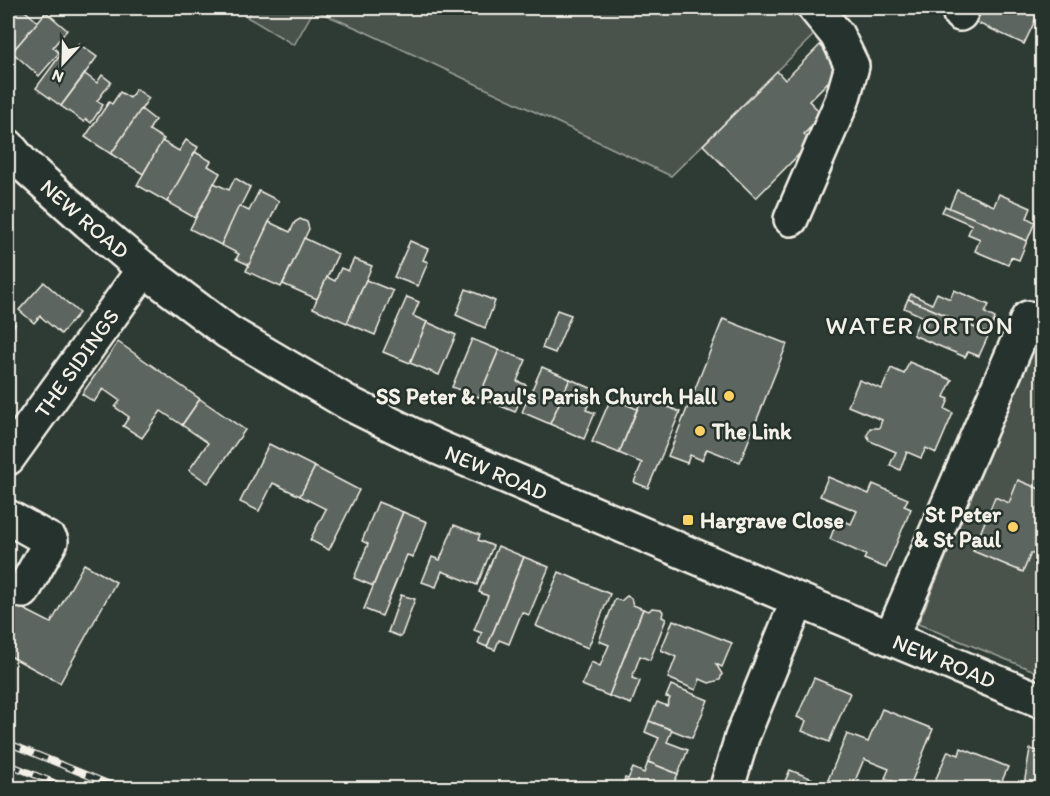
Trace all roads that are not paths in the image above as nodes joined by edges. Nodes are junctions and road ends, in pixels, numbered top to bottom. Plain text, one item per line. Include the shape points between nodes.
1 (814, 8) edge
2 (8, 146) edge
3 (791, 219) dead end
4 (144, 269) junction
5 (1042, 324) edge
6 (8, 458) edge
7 (8, 517) edge
8 (23, 591) dead end
9 (798, 600) junction
10 (891, 639) junction
11 (1042, 701) edge
12 (729, 789) edge

1 - 3 main road via 837,35 852,66 842,101
2 - 4 main road, NEW ROAD via 22,163
4 - 6 main road, THE SIDINGS
4 - 9 main road, NEW ROAD via 228,332 360,409 437,447
5 - 10 main road via 1028,318
7 - 8 main road via 51,541
9 - 10 main road, NEW ROAD
9 - 12 main road via 742,737
10 - 11 main road, NEW ROAD

